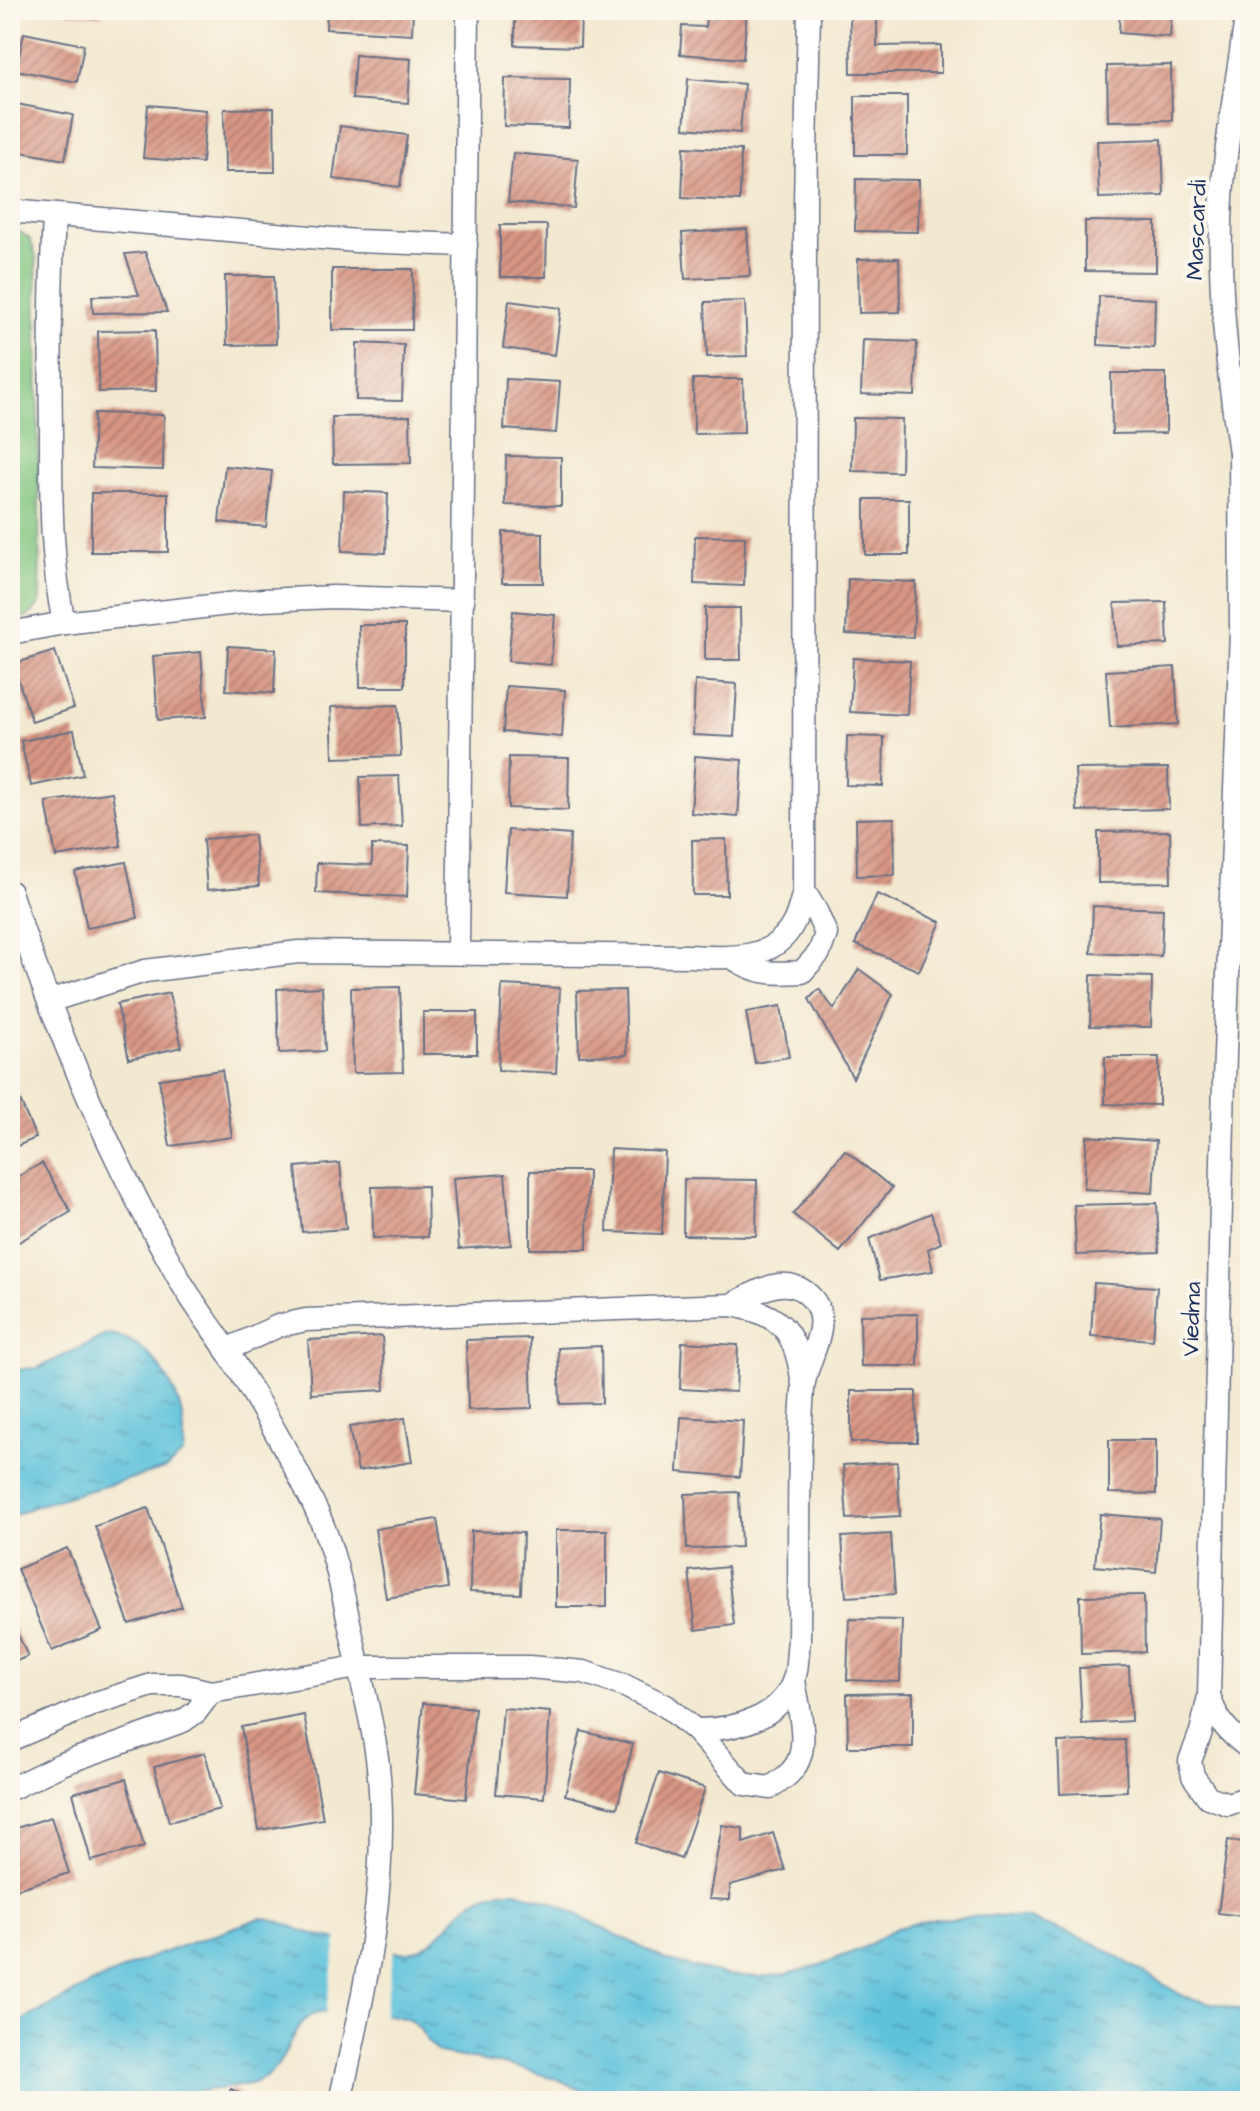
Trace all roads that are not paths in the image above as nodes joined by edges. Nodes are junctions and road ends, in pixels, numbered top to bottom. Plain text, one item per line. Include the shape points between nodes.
1 (468, 10) edge
2 (809, 10) edge
3 (1247, 10) edge
4 (10, 211) edge
5 (54, 217) junction
6 (466, 245) junction
7 (1240, 452) junction
8 (1250, 476) edge
9 (463, 601) junction
10 (64, 623) junction
11 (1246, 628) edge
12 (10, 633) edge
13 (1239, 703) junction
14 (1250, 726) edge
15 (1250, 770) edge
16 (1234, 791) junction
17 (804, 891) junction
18 (10, 892) edge
19 (458, 952) junction
20 (733, 958) junction
21 (49, 1001) junction
22 (731, 1305) junction
23 (226, 1350) junction
24 (803, 1385) junction
25 (358, 1667) junction
26 (794, 1680) junction
27 (211, 1692) junction
28 (1209, 1696) junction
29 (695, 1730) junction
30 (10, 1740) edge
31 (1250, 1749) edge
32 (10, 1789) edge
33 (1250, 1797) edge
34 (340, 2101) edge

1 - 6 street
2 - 17 street
3 - 7 street, Mascardi via 1228,126 1220,280
4 - 5 street
5 - 6 street
5 - 10 street via 52,533
6 - 9 street
7 - 8 street
7 - 11 street, Viedma
9 - 10 street via 263,600
9 - 19 street
10 - 12 street
11 - 13 street, Viedma
13 - 14 street
13 - 16 street, Viedma
15 - 16 street
16 - 28 street, Viedma
17 - 20 street via 784,938 761,952
17 - 20 street via 826,934 819,953 802,972 750,969
18 - 21 street
19 - 20 street
19 - 21 street via 298,952 225,959 145,971
21 - 23 street via 121,1171 177,1277
22 - 23 street via 306,1320 278,1326
22 - 24 street via 757,1309 790,1336
22 - 24 street via 773,1284 806,1293 819,1313 821,1332
23 - 25 street via 318,1514 335,1560
24 - 26 street
25 - 27 street
25 - 29 street via 584,1672 666,1706
25 - 34 street via 378,1767 380,1851 374,1931
26 - 29 street via 778,1705 755,1720 724,1730
26 - 29 street via 800,1757 788,1776 770,1788 744,1784
27 - 30 street via 152,1685
27 - 32 street via 183,1721 62,1764
28 - 31 street via 1229,1734
28 - 33 street, Viedma via 1190,1761 1193,1776 1208,1797 1228,1804

